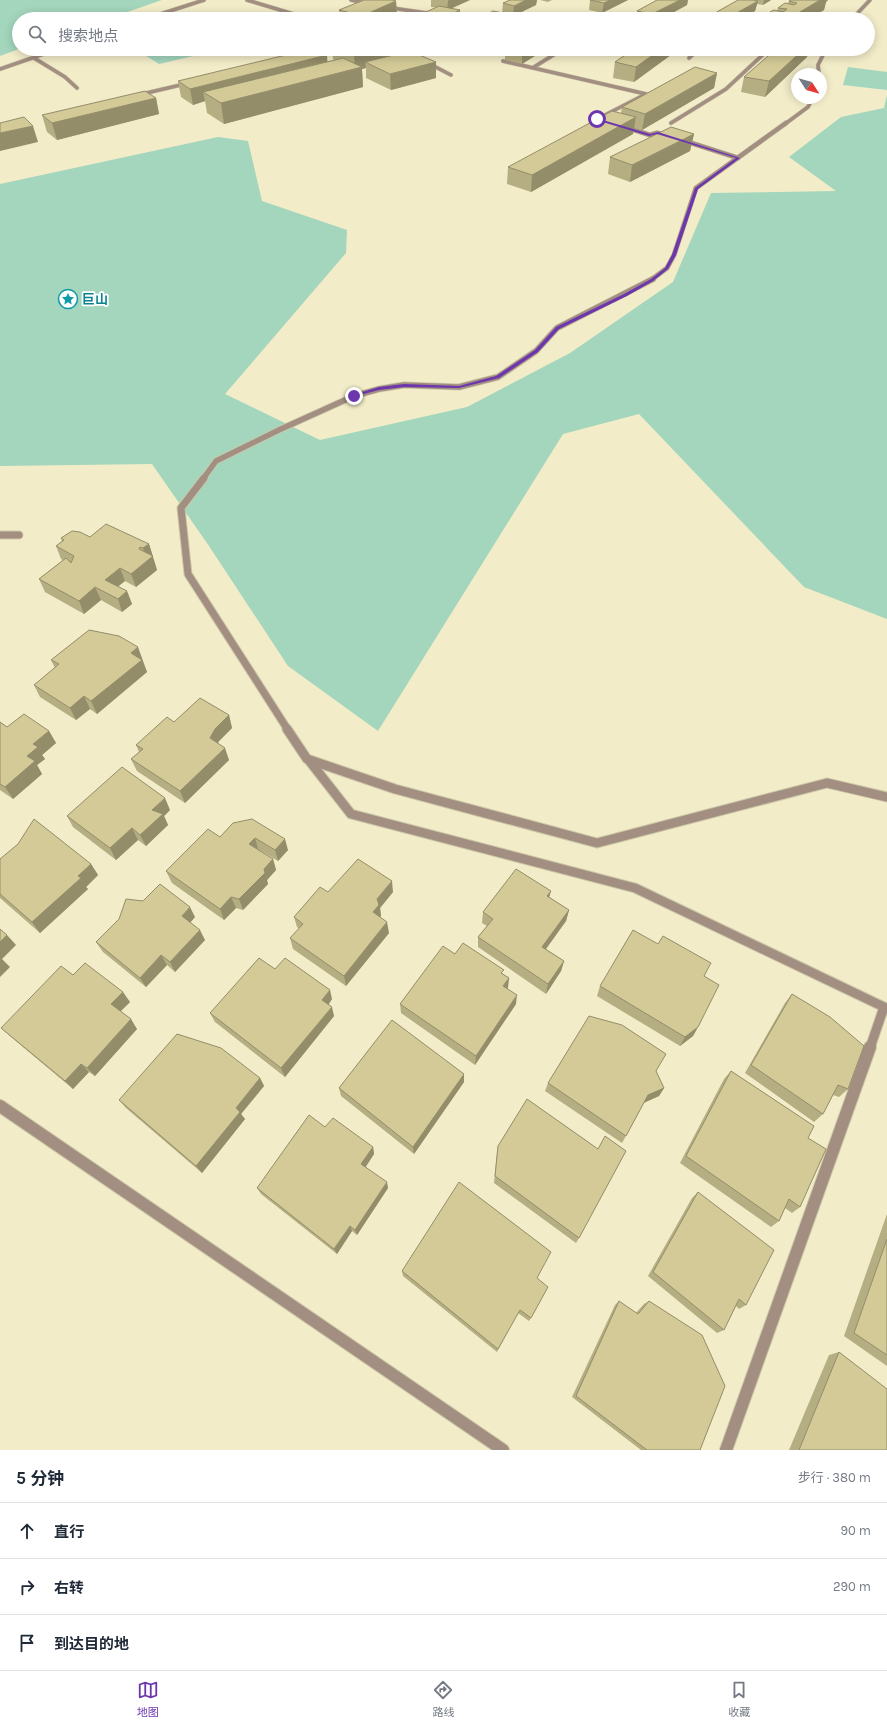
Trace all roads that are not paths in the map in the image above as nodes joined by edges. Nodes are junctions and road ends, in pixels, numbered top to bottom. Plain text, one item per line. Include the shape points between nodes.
1 (204, 0) edge
2 (247, 0) edge
3 (351, 0) edge
4 (870, 0) edge
5 (372, 4) edge
6 (379, 6) edge
7 (166, 12) edge
8 (287, 12) edge
9 (415, 12) edge
10 (859, 12) edge
11 (39, 56) edge
12 (412, 56) edge
13 (552, 56) edge
14 (761, 56) edge
15 (822, 56) edge
16 (34, 58) junction
17 (503, 61) dead end
18 (534, 67) junction
19 (818, 68) edge
20 (0, 69) edge
21 (451, 75) dead end
22 (194, 82) edge
23 (77, 88) dead end
24 (132, 96) edge
25 (810, 104) edge
26 (597, 119) edge
27 (671, 123) dead end
28 (620, 126) edge
29 (672, 137) edge
30 (679, 140) edge
31 (738, 158) junction
32 (0, 535) edge
33 (19, 535) dead end
34 (307, 759) junction
35 (887, 797) edge
36 (0, 1106) edge
37 (503, 1450) edge
38 (726, 1450) edge

1 - 7 street
2 - 8 street
3 - 5 street
4 - 10 street
6 - 9 street
11 - 16 street
12 - 21 street
13 - 18 street
14 - 27 street via 726,89
15 - 19 street
16 - 20 street
16 - 23 street via 65,77
17 - 18 street
18 - 26 street via 646,94
22 - 24 street
25 - 31 street
28 - 29 street via 650,135 657,133
30 - 31 street
31 - 34 street via 696,188 674,255 667,268 652,280 557,328 536,351 498,377 459,387 404,385 354,396 216,461 181,508 188,574
32 - 33 street
34 - 35 street via 395,789 597,843 827,783
34 - 38 street via 351,814 636,888 884,1007
36 - 37 street

